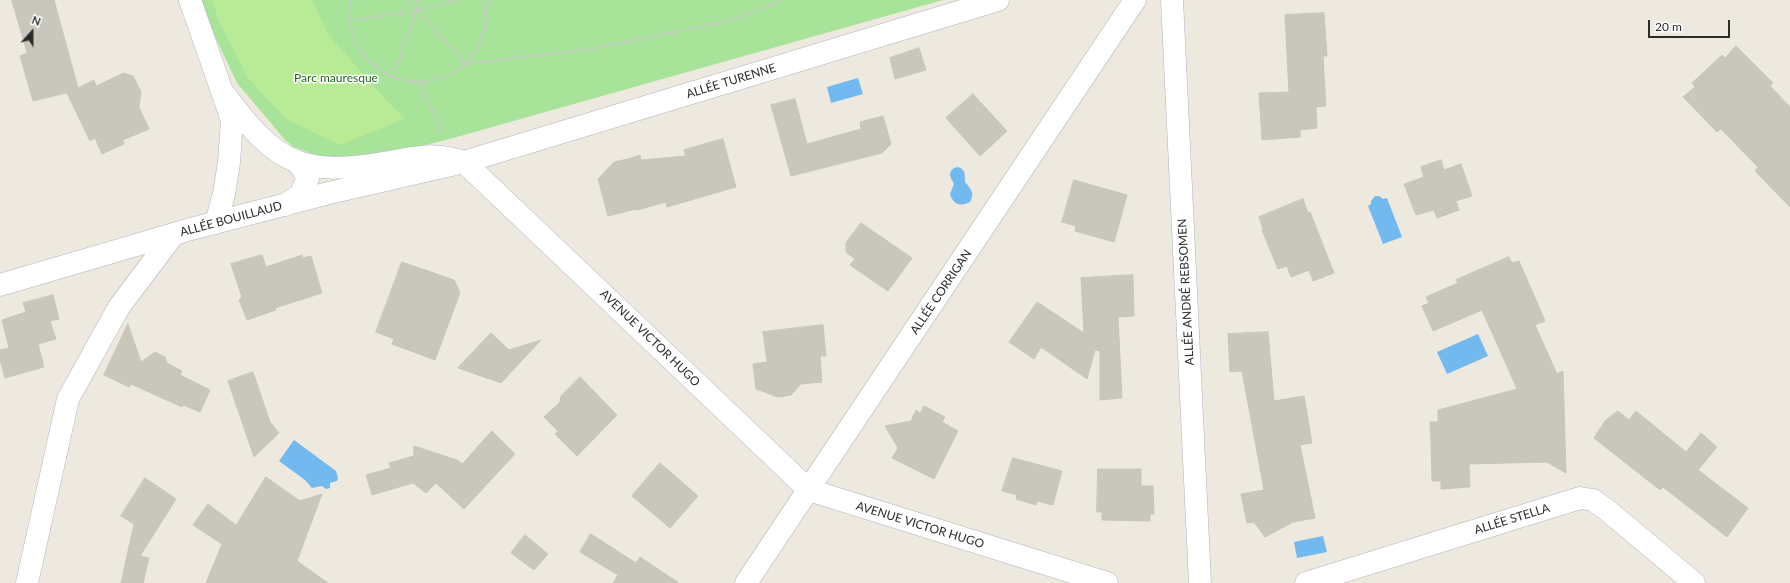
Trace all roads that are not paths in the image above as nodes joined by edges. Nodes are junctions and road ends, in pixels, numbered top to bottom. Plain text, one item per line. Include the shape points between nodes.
1 (190, 0) edge
2 (998, 0) edge
3 (1135, 0) edge
4 (1172, 0) edge
5 (222, 91) junction
6 (456, 159) junction
7 (298, 162) junction
8 (285, 205) junction
9 (216, 223) junction
10 (174, 234) junction
11 (0, 285) edge
12 (810, 490) junction
13 (27, 583) edge
14 (746, 583) edge
15 (1106, 583) edge
16 (1200, 583) edge
17 (1306, 583) edge
18 (1694, 583) edge

1 - 5 street
2 - 6 street, ALLÉE TURENNE
3 - 12 street, ALLÉE CORRIGAN
4 - 16 street, ALLÉE ANDRÉ REBSOMEN
5 - 7 street via 246,124 265,143 281,155
5 - 9 street via 232,120 224,194
6 - 7 street via 431,155 337,169
6 - 8 street, ALLÉE BOUILLAUD
6 - 12 street, AVENUE VICTOR HUGO
7 - 8 street via 308,178 300,195
8 - 9 street, ALLÉE BOUILLAUD
9 - 10 street, ALLÉE BOUILLAUD
10 - 11 street, ALLÉE BOUILLAUD
10 - 13 street via 119,307 68,399
12 - 14 street, ALLÉE CORRIGAN
12 - 15 street, AVENUE VICTOR HUGO
17 - 18 street, ALLÉE STELLA via 1580,498 1593,500 1607,510

